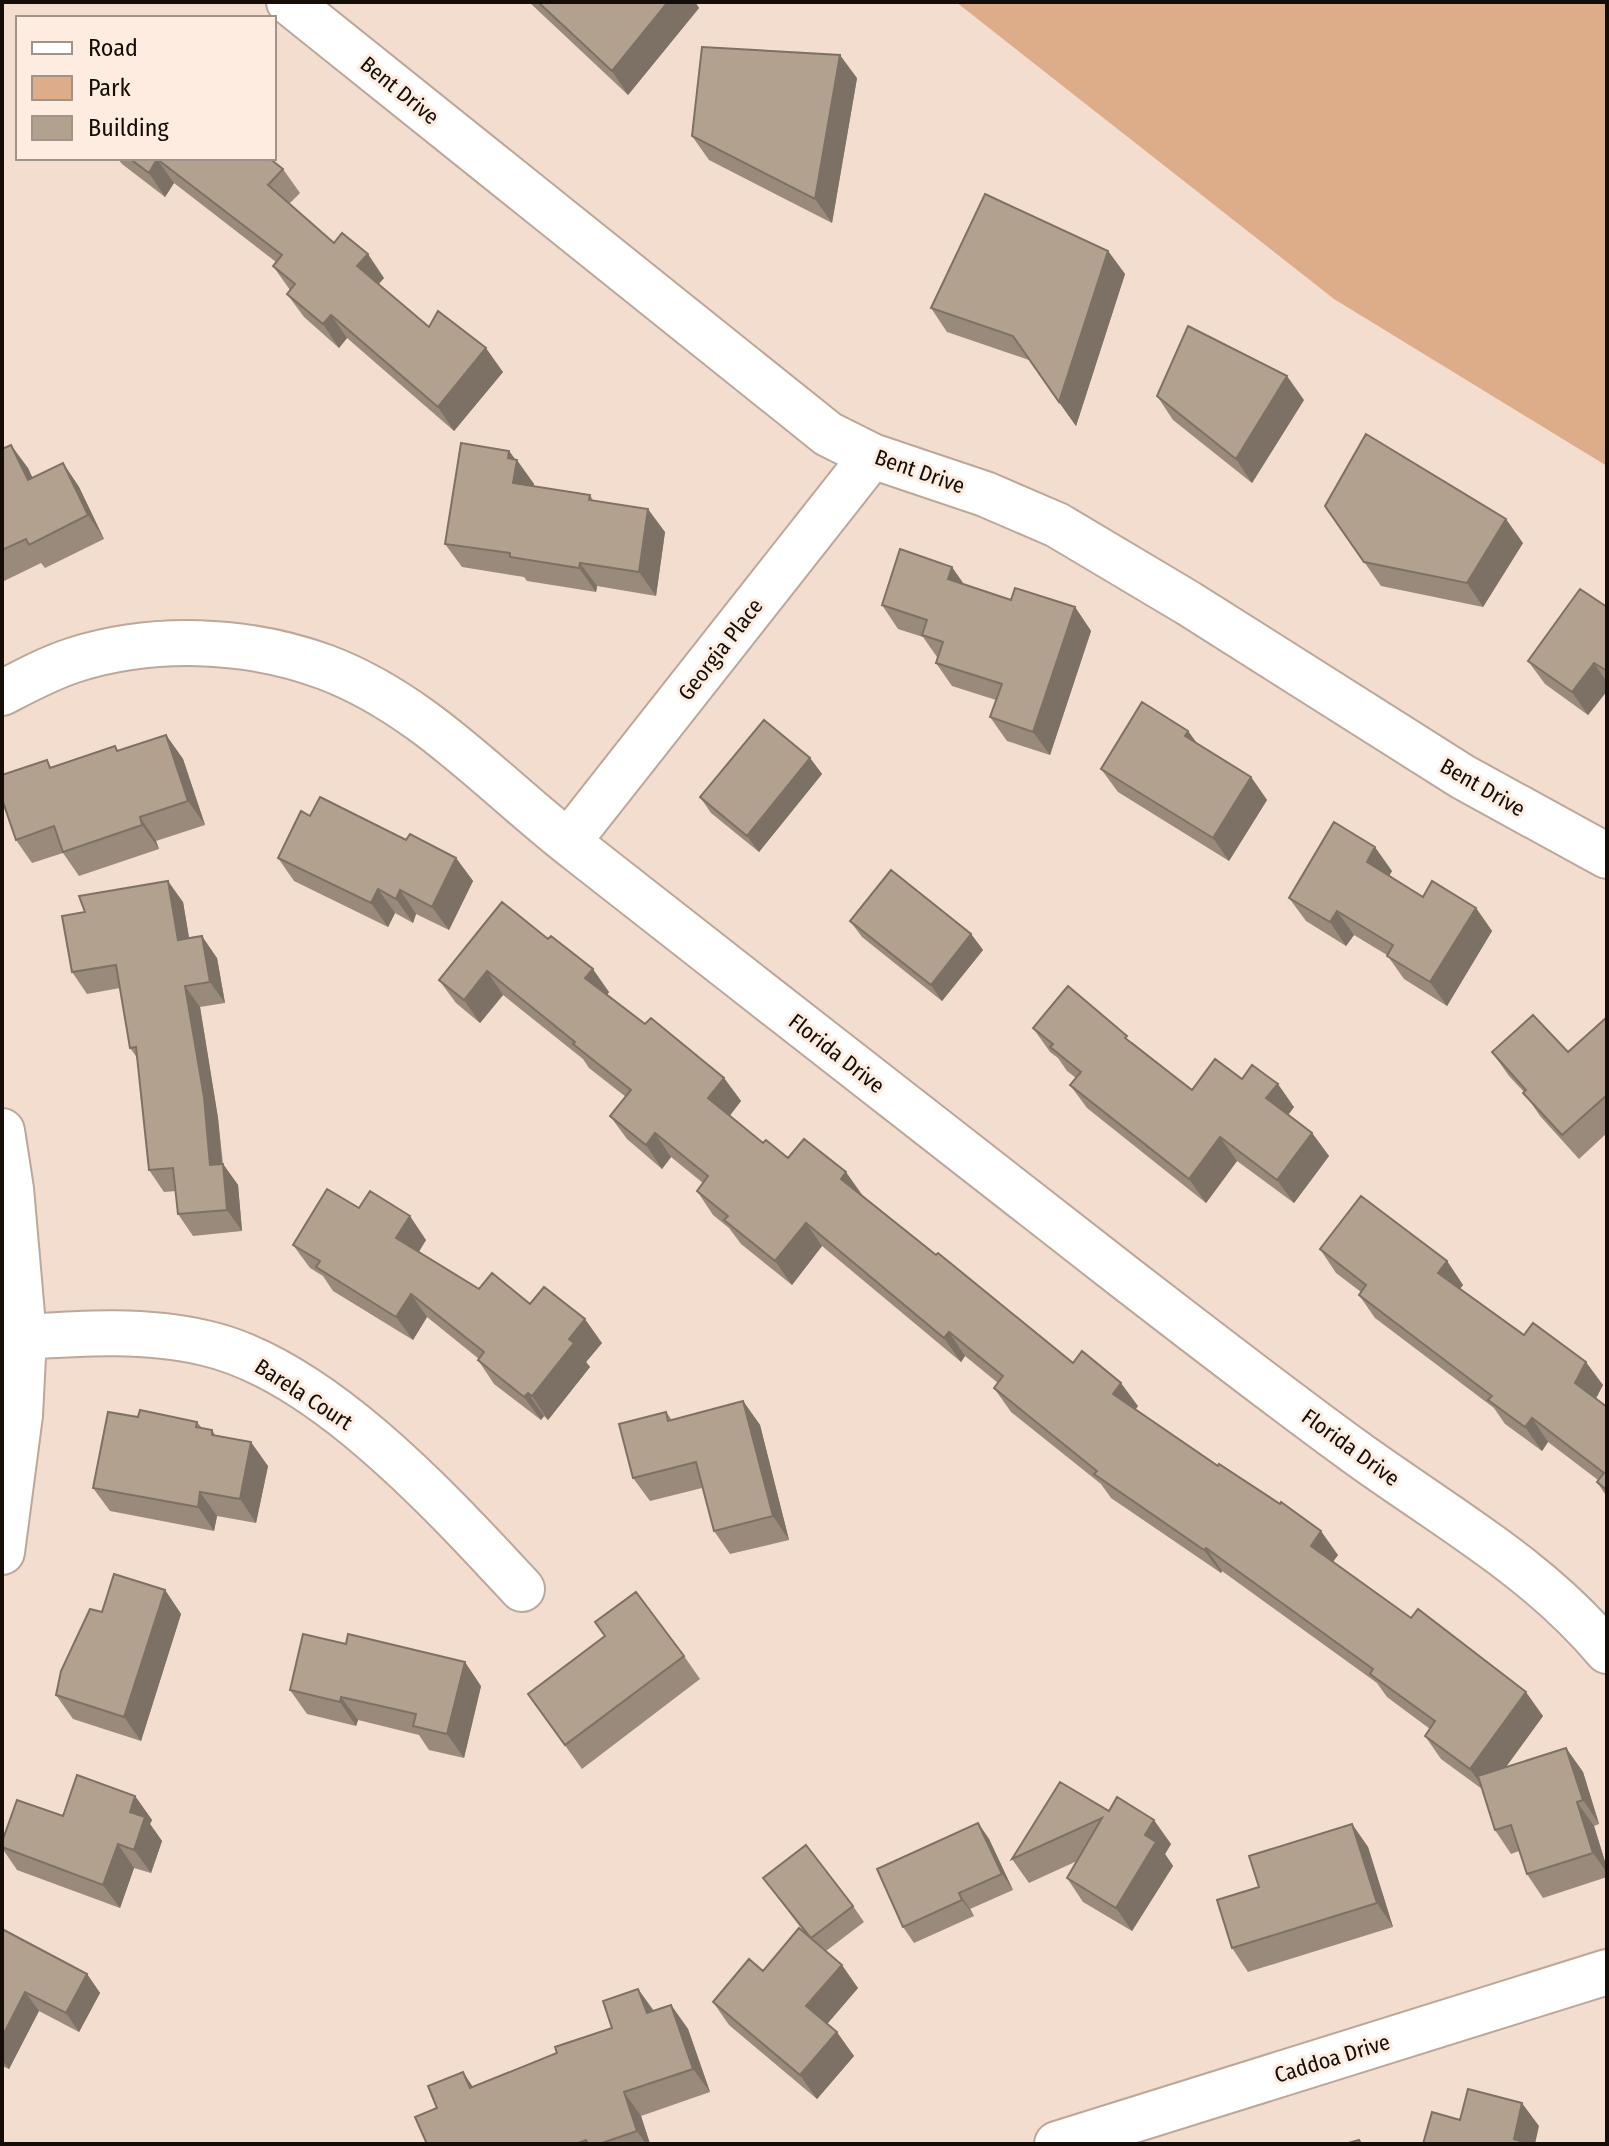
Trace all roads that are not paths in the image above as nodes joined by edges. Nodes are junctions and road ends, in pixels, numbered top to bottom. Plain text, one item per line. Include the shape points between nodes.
1 (289, 2) edge
2 (872, 456) junction
3 (2, 693) edge
4 (568, 842) junction
5 (1607, 856) edge
6 (2, 1131) edge
7 (24, 1337) junction
8 (2, 1552) edge
9 (522, 1589) dead end
10 (1607, 1651) edge
11 (1607, 1972) edge
12 (1057, 2144) edge

1 - 2 street, Bent Drive via 828,434
2 - 4 street, Georgia Place
2 - 5 street, Bent Drive via 1057,525 1463,777
3 - 4 street, Florida Drive via 75,659 170,644 221,644 295,657 398,701
4 - 10 street, Florida Drive via 1129,1281 1355,1451 1524,1569
6 - 7 street
7 - 8 street
7 - 9 street, Barela Court via 168,1336 208,1343 258,1362 297,1384 405,1468
11 - 12 street, Caddoa Drive

